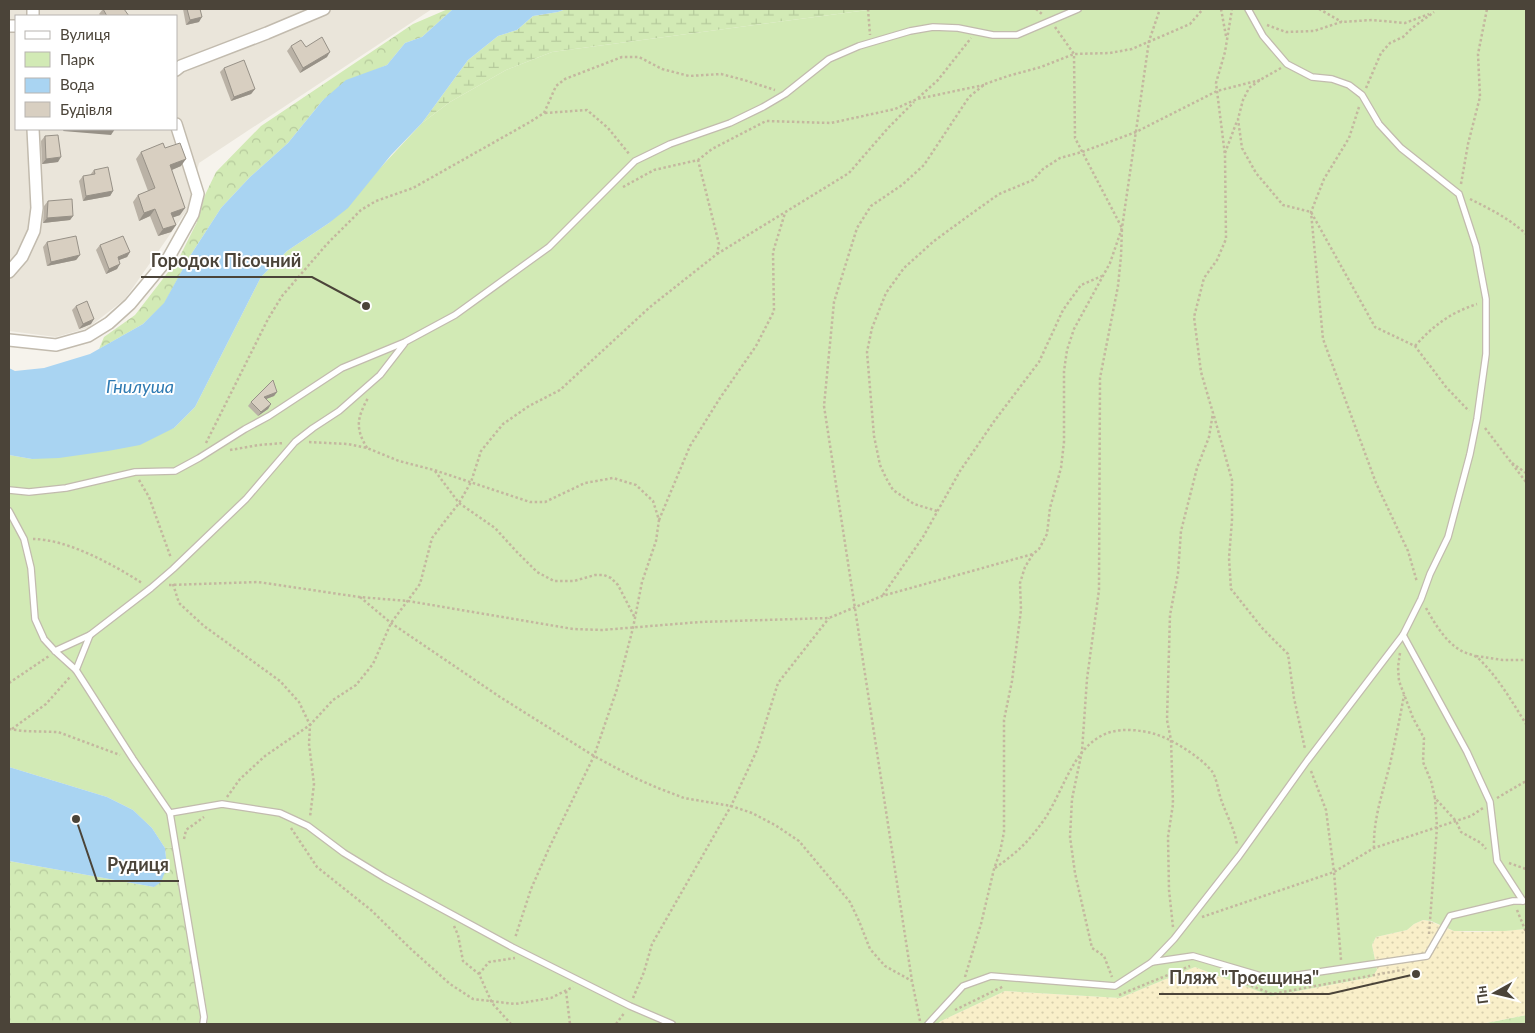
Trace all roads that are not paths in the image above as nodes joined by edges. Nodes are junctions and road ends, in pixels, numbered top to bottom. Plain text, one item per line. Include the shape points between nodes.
1 (324, 9) edge
2 (1078, 9) edge
3 (1248, 9) edge
4 (178, 68) edge
5 (33, 130) edge
6 (178, 130) edge
7 (9, 272) edge
8 (9, 340) edge
9 (405, 342) junction
10 (9, 490) edge
11 (9, 511) edge
12 (90, 634) junction
13 (1403, 635) junction
14 (55, 651) junction
15 (76, 670) junction
16 (170, 812) junction
17 (1152, 962) junction
18 (929, 1023) edge
19 (203, 1024) edge
20 (672, 1024) edge

1 - 4 street
2 - 9 lane via 1017,34 994,35 933,27 870,43 828,59 785,94 763,107 635,161 549,247 455,315
3 - 13 lane via 1263,36 1287,64 1312,76 1349,85 1362,95 1379,124 1401,148 1459,194 1476,246 1486,299 1486,354 1477,419 1448,537
5 - 7 street via 37,208 34,232 22,257
6 - 8 street via 198,194 193,214 169,257 130,304 88,336 56,345
9 - 10 lane via 342,368 175,471 135,472 66,488 29,492
9 - 12 lane via 380,375 339,411 295,442 246,499 173,569
11 - 14 lane via 24,539 31,568 35,619
12 - 14 lane
12 - 15 lane
13 - 17 lane via 1239,856
13 - 17 lane via 1467,752 1490,802 1497,861 1523,901 1450,916 1427,956 1271,979 1193,956
14 - 15 lane
15 - 16 lane
16 - 19 lane
16 - 20 lane via 222,804 280,813 308,826 384,878 512,947
17 - 18 lane via 1116,986 992,976 963,986

